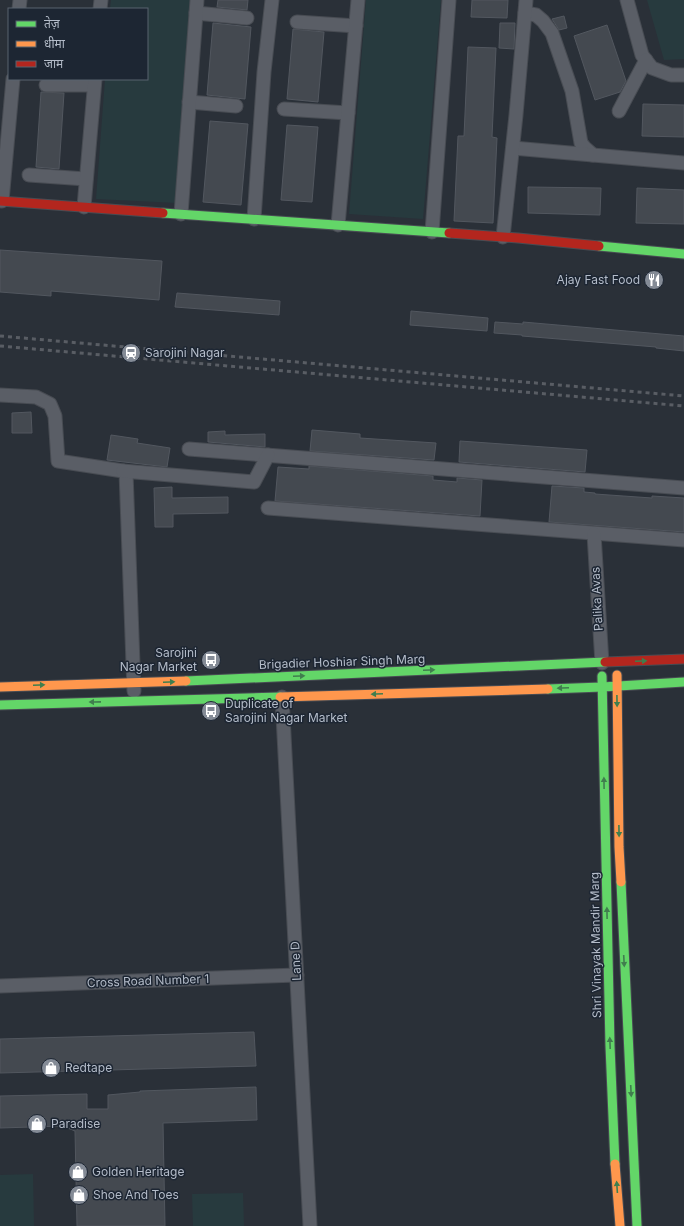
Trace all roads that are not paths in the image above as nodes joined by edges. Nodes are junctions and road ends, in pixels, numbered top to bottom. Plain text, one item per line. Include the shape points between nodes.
1 (197, 0) edge
2 (272, 0) edge
3 (358, 0) edge
4 (449, 0) edge
5 (526, 0) edge
6 (627, 0) edge
7 (196, 13) junction
8 (525, 13) junction
9 (247, 18) dead end
10 (297, 22) dead end
11 (356, 26) junction
12 (646, 60) junction
13 (684, 75) edge
14 (13, 80) edge
15 (95, 82) edge
16 (46, 85) dead end
17 (190, 102) junction
18 (236, 106) dead end
19 (284, 108) dead end
20 (619, 111) dead end
21 (348, 113) junction
22 (513, 148) junction
23 (593, 155) junction
24 (684, 163) edge
25 (29, 175) dead end
26 (86, 179) junction
27 (1, 201) edge
28 (84, 207) junction
29 (181, 214) junction
30 (254, 219) junction
31 (338, 225) junction
32 (432, 232) junction
33 (503, 237) junction
34 (684, 254) edge
35 (0, 395) edge
36 (188, 449) dead end
37 (268, 455) junction
38 (123, 470) junction
39 (684, 488) edge
40 (268, 508) dead end
41 (594, 534) junction
42 (684, 540) edge
43 (684, 659) edge
44 (616, 662) junction
45 (602, 663) junction
46 (684, 682) edge
47 (134, 683) junction
48 (617, 686) junction
49 (0, 687) edge
50 (602, 687) junction
51 (282, 697) junction
52 (134, 701) junction
53 (0, 705) edge
54 (297, 975) junction
55 (0, 986) edge
56 (310, 1226) edge
57 (620, 1226) edge
58 (637, 1226) edge

1 - 7 street
2 - 30 street via 264,72
3 - 11 street
4 - 32 street
5 - 8 street
6 - 12 street via 642,55
7 - 9 street
7 - 17 street
8 - 22 street
8 - 23 street via 536,15 552,33 572,91 581,143
10 - 11 street
11 - 21 street
12 - 13 street via 652,68 671,75
12 - 20 street
14 - 27 street
15 - 16 street
15 - 26 street
17 - 18 street
17 - 29 street
19 - 21 street
21 - 31 street
22 - 23 street
22 - 33 street
23 - 24 street
25 - 26 street
26 - 28 street
27 - 28 street
28 - 29 street
29 - 30 street
30 - 31 street
31 - 32 street
32 - 33 street
33 - 34 street
35 - 38 street via 36,397 50,404 55,416 58,461
36 - 37 street
37 - 38 street via 254,482
37 - 39 street
38 - 47 street via 127,475
40 - 41 street
41 - 42 street
41 - 45 street, Palika Avas
44 -> 43 street, Brigadier Hoshiar Singh Marg
44 - 45 street, Brigadier Hoshiar Singh Marg
44 - 48 street
47 -> 45 street, Brigadier Hoshiar Singh Marg
45 - 50 street, Shri Vinayak Mandir Marg
46 - 48 street
49 -> 47 street, Brigadier Hoshiar Singh Marg
47 - 52 street
48 - 50 street
48 -> 58 street via 619,847
50 -> 51 street
57 -> 50 street, Shri Vinayak Mandir Marg via 610,1046
51 - 52 street
51 - 54 street, Lane D
52 -> 53 street
54 - 55 street, Cross Road Number 1
54 - 56 street, Lane D

